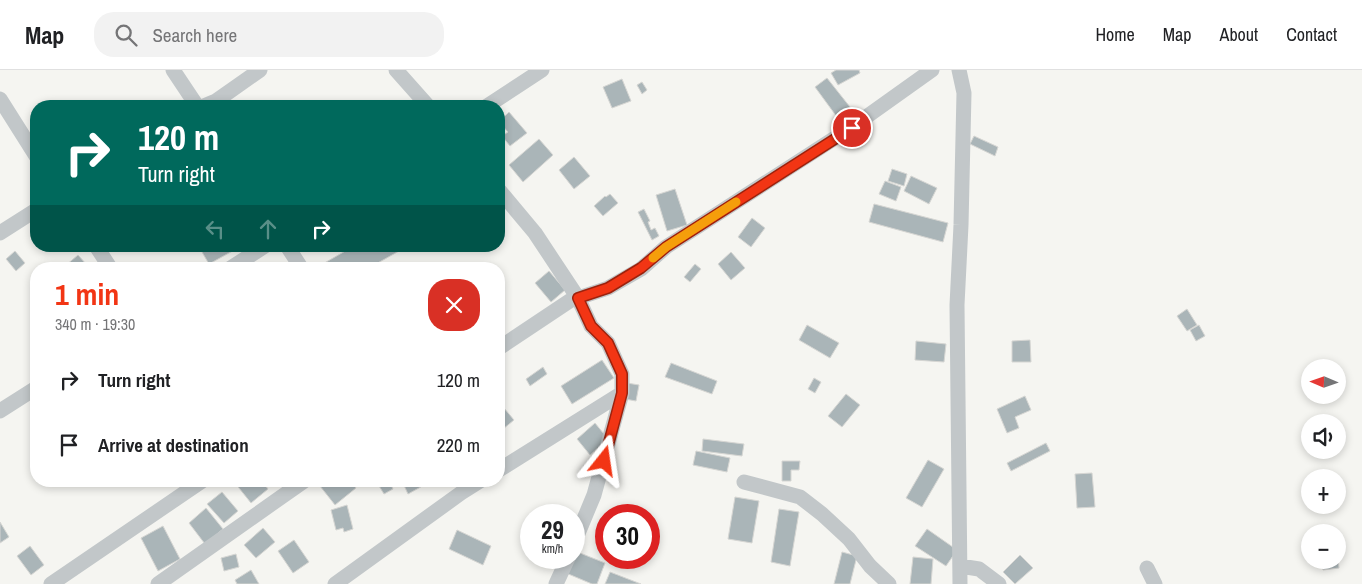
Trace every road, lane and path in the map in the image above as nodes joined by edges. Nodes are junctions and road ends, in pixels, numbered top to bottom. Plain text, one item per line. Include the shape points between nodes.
1 (174, 70) edge
2 (260, 70) edge
3 (396, 70) edge
4 (542, 70) edge
5 (932, 70) edge
6 (959, 70) edge
7 (0, 99) edge
8 (193, 100) edge
9 (217, 100) edge
10 (423, 100) edge
11 (496, 100) edge
12 (30, 146) edge
13 (505, 197) edge
14 (30, 214) edge
15 (0, 233) edge
16 (256, 252) edge
17 (240, 262) edge
18 (578, 298) junction
19 (505, 344) edge
20 (30, 392) edge
21 (622, 393) junction
22 (0, 411) edge
23 (505, 466) edge
24 (744, 482) dead end
25 (193, 487) edge
26 (295, 487) edge
27 (470, 487) edge
28 (585, 517) edge
29 (960, 566) junction
30 (1146, 568) dead end
31 (563, 569) edge
32 (51, 584) edge
33 (158, 584) edge
34 (335, 584) edge
35 (556, 584) edge
36 (889, 584) edge
37 (960, 584) edge
38 (999, 584) edge
39 (1154, 584) edge

1 - 8 street
2 - 9 street
3 - 10 street
4 - 11 street
5 - 18 street via 852,128 666,247 641,268 608,288
6 - 29 street via 964,93 957,305
7 - 12 street
13 - 18 street via 535,233
14 - 15 street
16 - 17 street
18 - 19 street
18 - 21 street via 591,326 608,343 622,374
20 - 22 street
21 - 23 street
21 - 28 street
24 - 36 street via 800,497 849,539
25 - 32 street
26 - 33 street
27 - 34 street
29 - 37 street
29 - 38 street via 980,569
30 - 39 street
31 - 35 street

